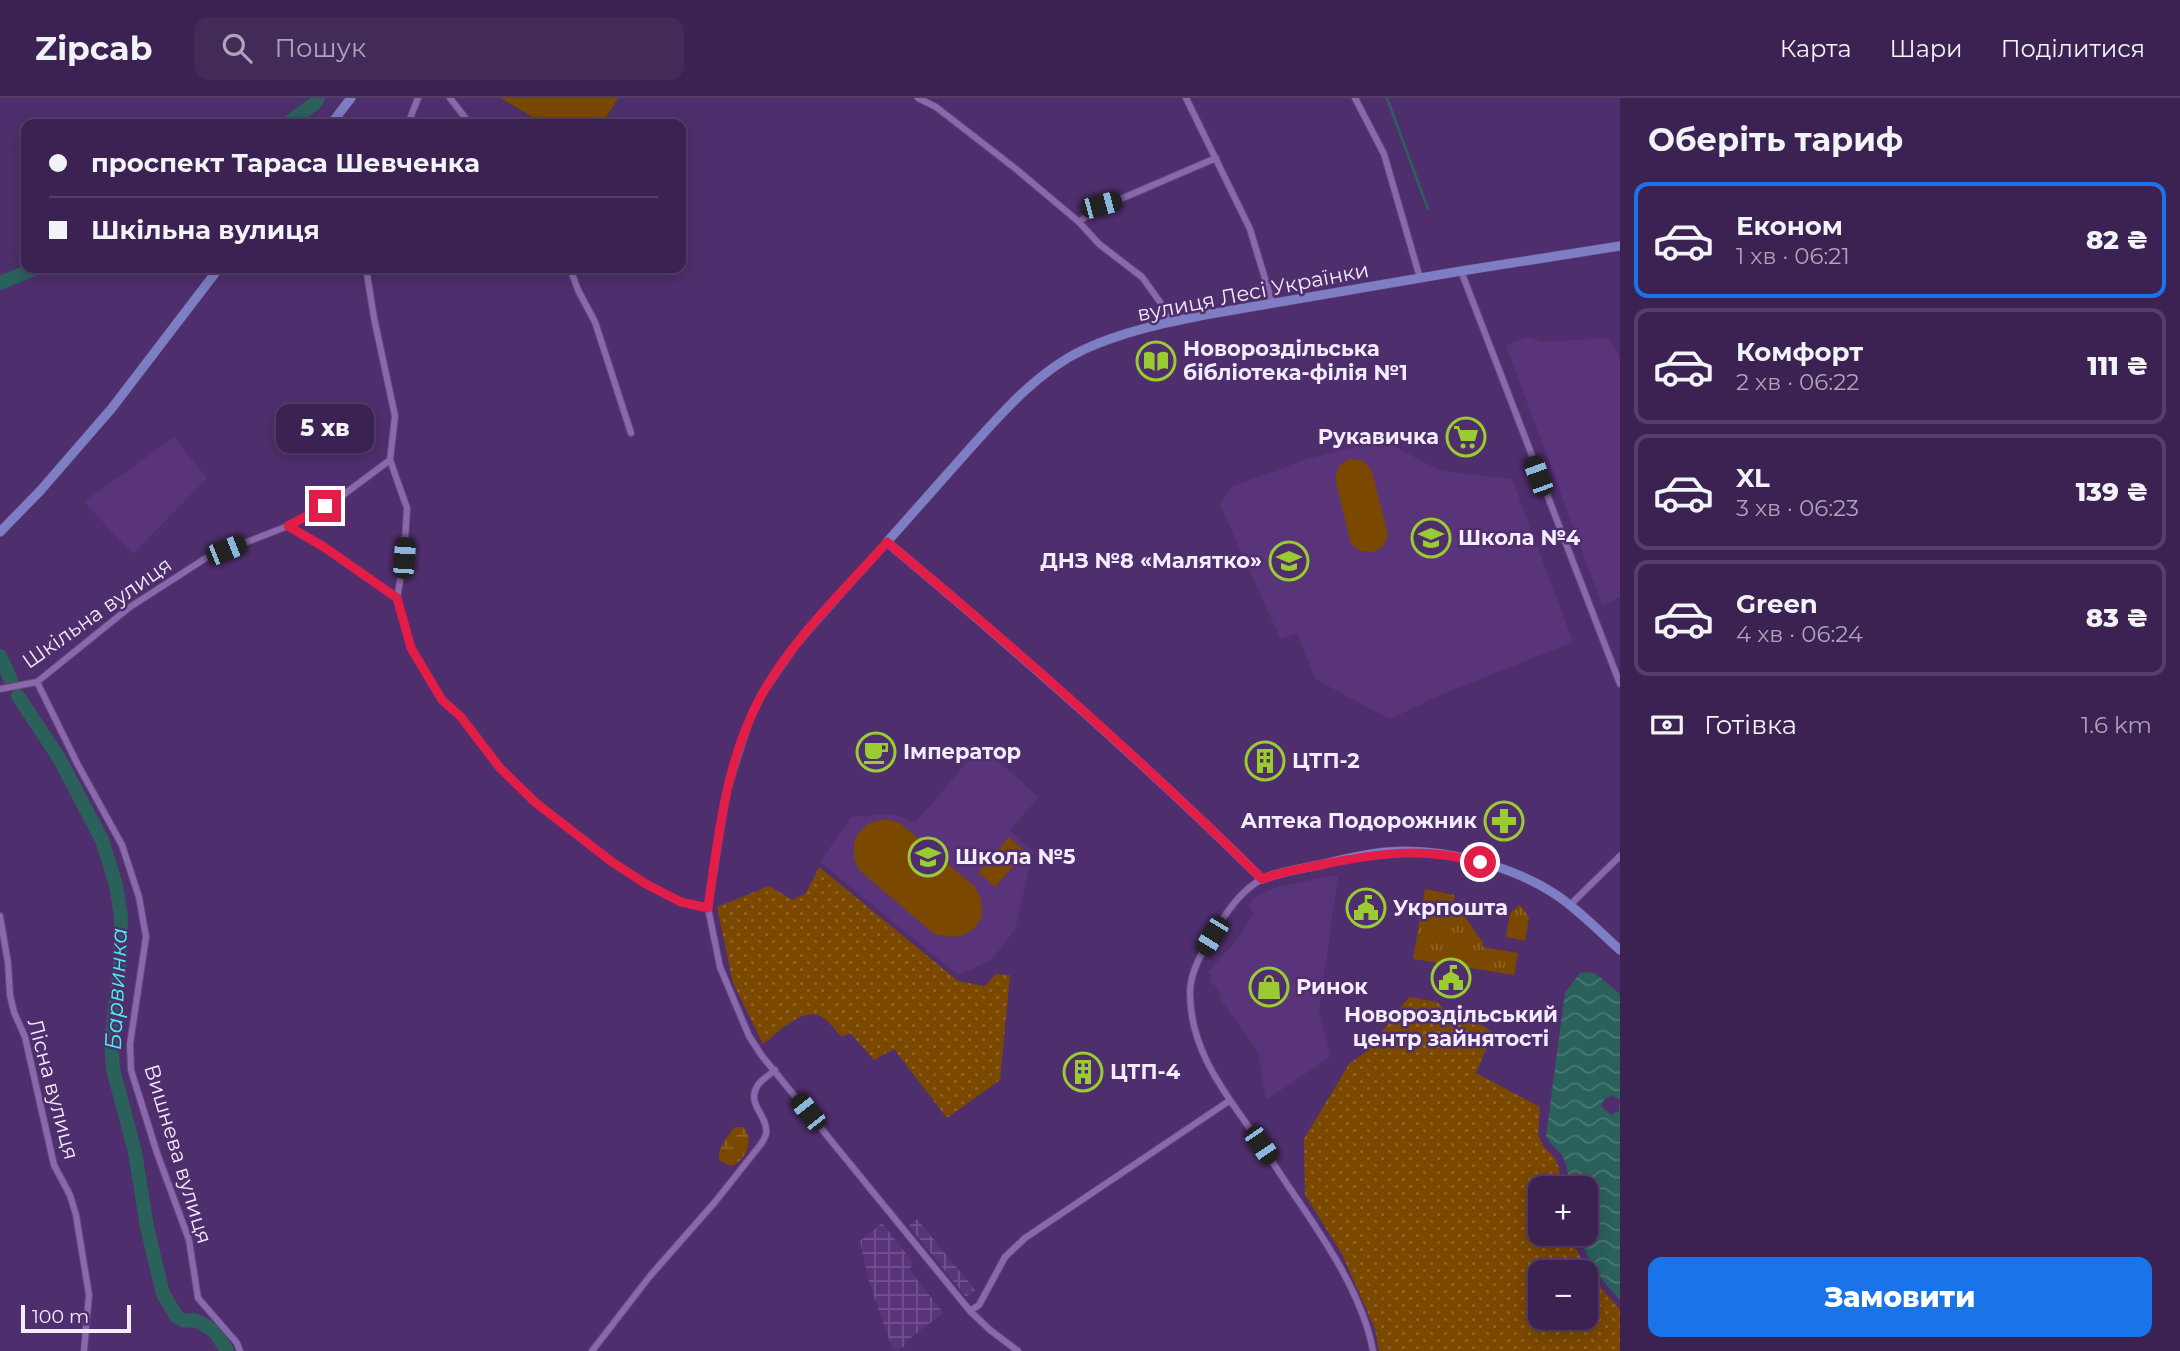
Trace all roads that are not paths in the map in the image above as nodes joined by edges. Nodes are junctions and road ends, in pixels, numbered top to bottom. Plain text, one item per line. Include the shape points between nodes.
1 (351, 98) edge
2 (418, 98) edge
3 (450, 98) edge
4 (918, 98) edge
5 (941, 98) edge
6 (1186, 98) edge
7 (1355, 98) edge
8 (936, 107) junction
9 (335, 119) edge
10 (410, 119) edge
11 (467, 119) edge
12 (1216, 158) junction
13 (1079, 222) junction
14 (1620, 246) edge
15 (1461, 271) junction
16 (215, 273) edge
17 (367, 273) edge
18 (572, 273) edge
19 (1420, 276) junction
20 (1271, 300) junction
21 (1169, 322) junction
22 (631, 433) dead end
23 (390, 460) junction
24 (288, 526) junction
25 (0, 532) edge
26 (887, 542) junction
27 (397, 598) junction
28 (37, 682) junction
29 (1620, 684) edge
30 (0, 689) edge
31 (1620, 856) edge
32 (1262, 879) junction
33 (1570, 905) junction
34 (708, 908) junction
35 (0, 916) edge
36 (1620, 950) edge
37 (775, 1070) junction
38 (1229, 1101) junction
39 (970, 1311) junction
40 (85, 1351) edge
41 (240, 1351) edge
42 (592, 1351) edge
43 (1018, 1351) edge
44 (1373, 1351) edge

1 - 9 street
2 - 10 street
3 - 11 street
4 - 8 street
5 - 8 street
6 - 12 street
7 - 19 street via 1384,154
8 - 13 street
12 - 13 street via 1101,205
12 - 20 street via 1250,229
13 - 21 street via 1142,277
14 - 15 street, вулиця Лесі Українки
15 - 19 street, вулиця Лесі Українки
15 - 29 street
16 - 25 street via 112,408
17 - 23 street via 395,416
18 - 22 street via 595,322
19 - 20 street, вулиця Лесі Українки
20 - 21 street, вулиця Лесі Українки
21 - 26 street, вулиця Лесі Українки via 1085,349 1039,379 996,419
23 - 24 street, Шкільна вулиця via 343,495
23 - 27 street via 407,508
24 - 27 street
24 - 28 street, Шкільна вулиця via 206,558 130,607
26 - 32 street via 1146,768
26 - 34 street via 796,644 761,696 727,791
27 - 34 street via 411,648 442,700 500,768 536,803 612,862 681,902
28 - 30 street, Шкільна вулиця
28 - 41 street, Вишнева вулиця via 121,845 139,897 146,937 131,1070 188,1240 198,1298
31 - 33 street
32 - 33 street via 1360,856 1425,853 1497,868 1533,881
32 - 38 street via 1247,888 1220,922 1199,959 1189,991 1205,1060
33 - 36 street
34 - 37 street via 720,967 749,1036
35 - 40 street, Лісна вулиця via 12,1003 25,1037 54,1165 76,1215 89,1295
37 - 39 street
37 - 42 street via 759,1084 754,1097 766,1133 761,1144
38 - 39 street via 1026,1238 1005,1256 979,1305
38 - 44 street via 1324,1239 1354,1297
39 - 43 street

